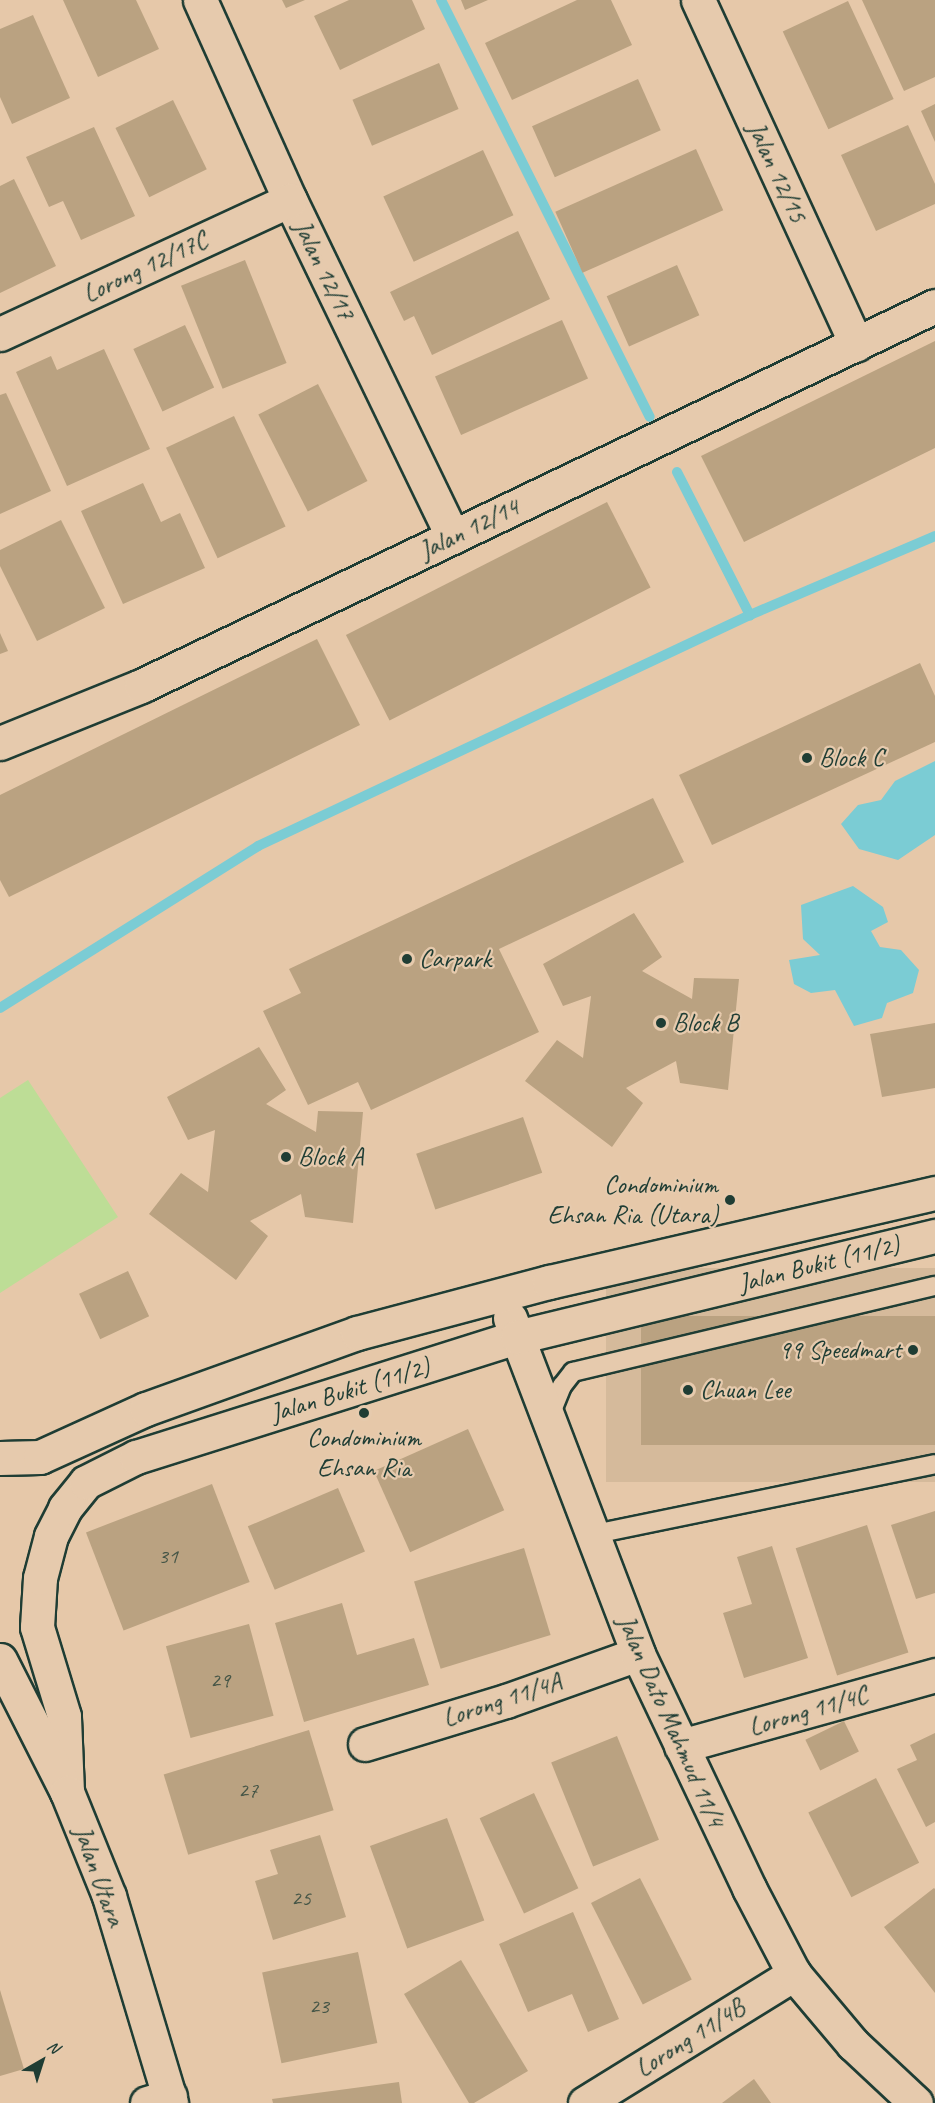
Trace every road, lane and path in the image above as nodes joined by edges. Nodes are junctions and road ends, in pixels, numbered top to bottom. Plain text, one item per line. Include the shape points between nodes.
1 (200, 0) edge
2 (708, 3) edge
3 (290, 200) junction
4 (935, 306) edge
5 (0, 334) edge
6 (856, 344) junction
7 (453, 537) junction
8 (0, 743) edge
9 (935, 1193) edge
10 (935, 1236) edge
11 (935, 1286) edge
12 (500, 1294) junction
13 (517, 1337) junction
14 (548, 1421) junction
15 (0, 1458) edge
16 (935, 1464) edge
17 (590, 1534) junction
18 (638, 1654) junction
19 (0, 1660) edge
20 (935, 1675) edge
21 (365, 1744) dead end
22 (681, 1746) junction
23 (67, 1792) junction
24 (794, 1974) junction
25 (162, 2101) edge
26 (585, 2103) edge
27 (916, 2103) edge

1 - 3 street, Jalan 12/17
2 - 6 street, Jalan 12/15
3 - 5 street, Lorong 12/17C
3 - 7 street, Jalan 12/17
4 - 6 street, Jalan 12/14
6 - 7 street, Jalan 12/14
7 - 8 street, Jalan 12/14 via 141,686
9 - 12 street, Jalan Bukit (11/2)
10 - 13 street, Jalan Bukit (11/2)
11 - 14 lane via 573,1372 561,1386
12 - 13 street, Jalan Dato Mahmud 11/4
12 - 15 street, Jalan Bukit (11/2) via 357,1333 146,1409 40,1457
13 - 14 street, Jalan Dato Mahmud 11/4
13 - 23 street, Jalan Bukit (11/2) via 136,1457 86,1482 65,1508 51,1536 40,1578 37,1627 64,1716
14 - 17 street, Jalan Dato Mahmud 11/4
16 - 17 lane
17 - 18 street, Jalan Dato Mahmud 11/4
18 - 21 street, Lorong 11/4A via 506,1701
18 - 22 street, Jalan Dato Mahmud 11/4
19 - 23 street, Jalan Utara
20 - 22 street, Lorong 11/4C
22 - 24 street, Jalan Dato Mahmud 11/4
23 - 25 street, Jalan Utara via 109,1896
24 - 26 street, Lorong 11/4B
24 - 27 street, Jalan Dato Mahmud 11/4 via 853,2044

